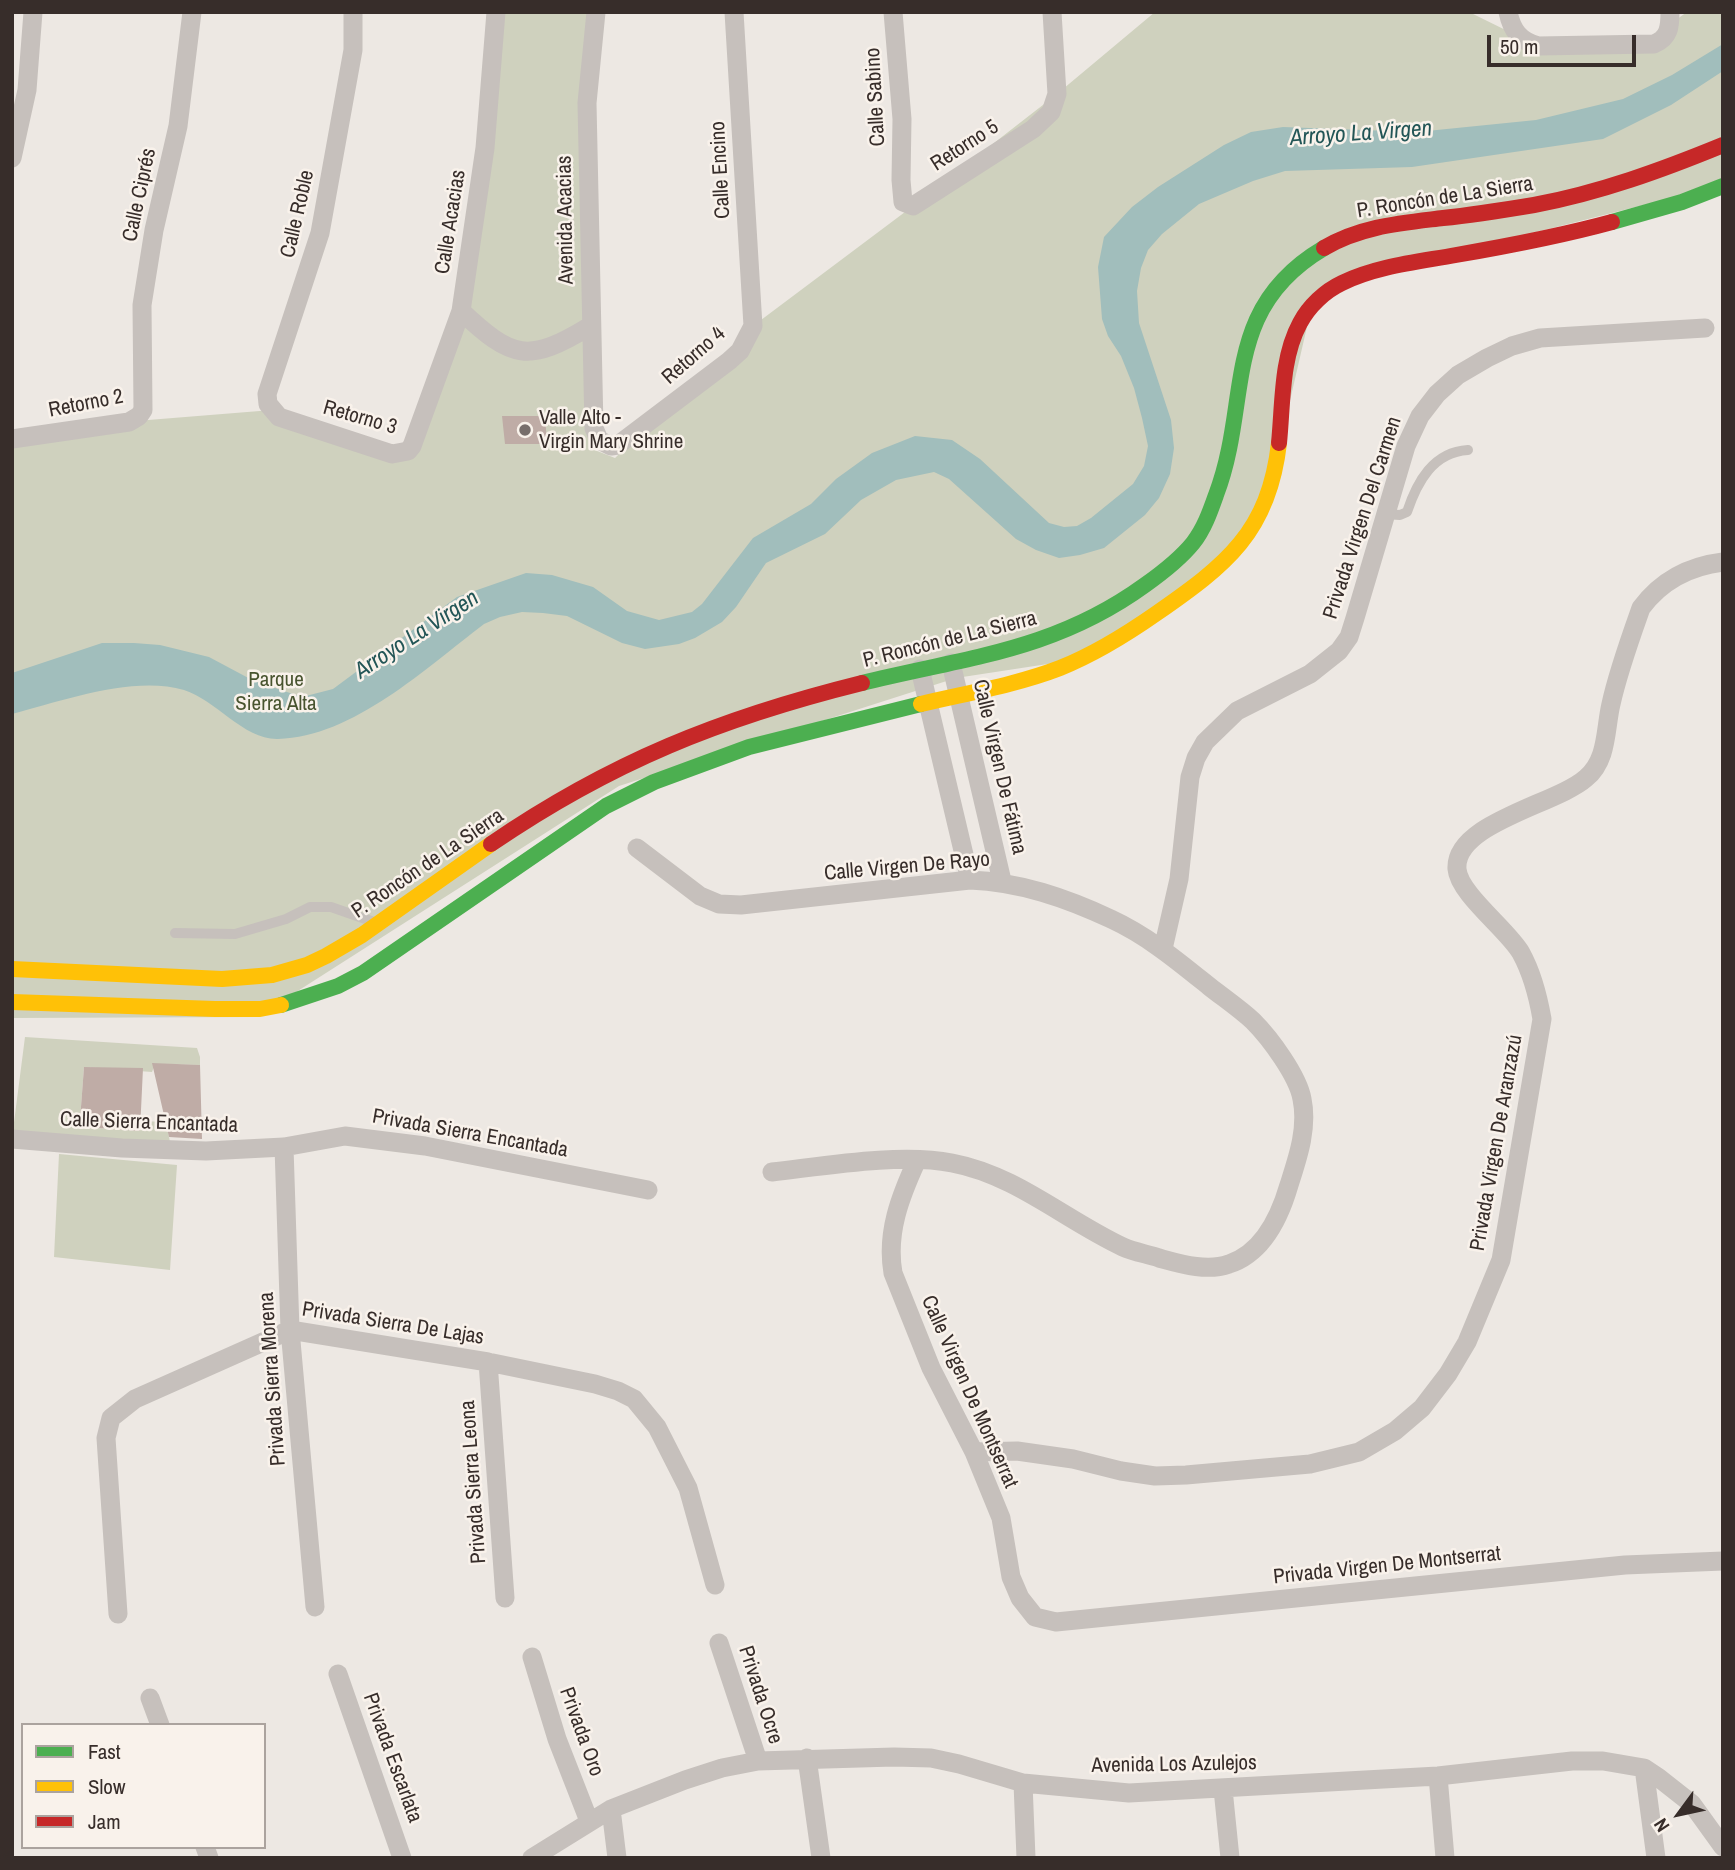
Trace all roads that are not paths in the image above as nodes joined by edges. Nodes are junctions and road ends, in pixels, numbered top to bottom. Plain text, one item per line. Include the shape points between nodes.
1 (33, 12) edge
2 (192, 12) edge
3 (353, 12) edge
4 (496, 12) edge
5 (596, 12) edge
6 (734, 12) edge
7 (893, 12) edge
8 (1052, 12) edge
9 (1508, 12) edge
10 (1670, 12) edge
11 (1723, 145) edge
12 (12, 158) edge
13 (901, 180) joint
14 (1723, 186) edge
15 (460, 310) junction
16 (590, 326) junction
17 (753, 326) joint
18 (1705, 328) dead end
19 (144, 388) joint
20 (279, 417) joint
21 (594, 428) joint
22 (418, 432) joint
23 (12, 439) edge
24 (1468, 450) dead end
25 (1385, 514) junction
26 (1723, 562) edge
27 (951, 663) junction
28 (920, 669) junction
29 (957, 694) junction
30 (927, 701) junction
31 (636, 848) dead end
32 (970, 880) junction
33 (1002, 881) junction
34 (420, 894) junction
35 (439, 921) junction
36 (378, 924) junction
37 (175, 933) dead end
38 (1163, 949) junction
39 (12, 968) edge
40 (12, 1002) edge
41 (12, 1139) edge
42 (284, 1147) junction
43 (917, 1160) junction
44 (772, 1172) dead end
45 (648, 1190) dead end
46 (290, 1330) junction
47 (488, 1362) junction
48 (974, 1452) junction
49 (1723, 1561) edge
50 (715, 1585) dead end
51 (505, 1598) dead end
52 (315, 1607) dead end
53 (118, 1614) dead end
54 (1056, 1622) joint
55 (719, 1643) dead end
56 (532, 1657) dead end
57 (338, 1674) dead end
58 (150, 1698) dead end
59 (159, 1723) edge
60 (807, 1758) junction
61 (758, 1761) junction
62 (1644, 1768) junction
63 (1438, 1776) junction
64 (1023, 1783) junction
65 (1223, 1789) junction
66 (611, 1809) junction
67 (589, 1821) junction
68 (1723, 1847) edge
69 (402, 1858) edge
70 (532, 1858) edge
71 (617, 1858) edge
72 (821, 1858) edge
73 (1026, 1858) edge
74 (1230, 1858) edge
75 (1445, 1858) edge
76 (1656, 1858) edge

1 - 12 street via 27,90
2 - 19 street, Calle Ciprés via 178,126 142,305
3 - 20 street, Calle Roble via 353,50 320,233 267,394 268,404
4 - 15 street, Calle Acacias via 485,148
5 - 16 street, Avenida Acacias via 587,103
6 - 17 street, Calle Encino
7 - 13 street, Calle Sabino via 902,119
8 - 13 street, Retorno 5 via 1057,94 1051,112 1033,129 913,206 903,202
9 - 10 street via 1518,37 1538,46 1660,41 1670,27
11 - 27 street, P. Roncón de La Sierra via 1639,179 1506,209 1378,226 1321,249 1276,286 1255,322 1239,366 1226,474 1193,544 1121,601 1075,626 1029,645
14 - 29 street via 1661,208 1566,232 1380,269 1325,293 1300,322 1294,337 1271,483 1250,534 1233,555 1191,590 1087,657 1045,673
15 - 16 street via 508,348 536,352 562,344
15 - 22 street, Calle Acacias
16 - 21 street, Avenida Acacias
17 - 21 street, Retorno 4 via 729,362 618,445 604,444
18 - 25 street, Privada Virgen Del Carmen via 1540,338 1487,358 1458,375 1420,416
19 - 23 street, Retorno 2 via 143,410 134,420
20 - 22 street, Retorno 3 via 392,454 408,451
24 - 25 lane via 1443,456 1426,470 1406,512
25 - 38 street, Privada Virgen Del Carmen via 1349,637 1339,651 1310,674 1237,711 1196,758 1179,879
26 - 48 street, Privada Virgen De Aranzazú via 1681,573 1641,608 1611,705 1606,741 1590,776 1573,789 1486,827 1468,841 1459,858 1457,870 1463,884 1520,952 1538,994 1542,1018 1501,1260 1466,1342 1422,1408 1395,1431 1359,1451 1310,1464 1155,1476 1017,1451
27 - 28 street, P. Roncón de La Sierra
27 - 29 street, Calle Virgen De Fátima
28 - 30 street
28 - 34 street, P. Roncón de La Sierra via 737,718 648,754 568,796
29 - 30 street
29 - 33 street, Calle Virgen De Fátima
30 - 32 street
30 - 35 street via 749,747 654,782 606,807
31 - 32 street, Calle Virgen De Rayo via 700,896 719,904
32 - 33 street, Calle Virgen De Rayo
33 - 38 street, Calle Virgen De Rayo via 1115,920
34 - 35 street
34 - 36 street, P. Roncón de La Sierra
35 - 40 street via 346,982 278,1006 215,1009
36 - 37 lane via 331,907 310,907 235,934
36 - 39 street, P. Roncón de La Sierra via 310,963 266,976 214,979
38 - 43 street, Calle Virgen De Rayo via 1254,1022 1295,1079 1302,1098 1300,1150 1281,1213 1267,1236 1245,1255 1229,1264 1179,1264 1124,1248 1005,1180 950,1163
41 - 42 street, Calle Sierra Encantada via 206,1151
42 - 45 street, Privada Sierra Encantada via 345,1136 382,1140
42 - 46 street, Privada Sierra Morena
43 - 44 street, Calle Virgen De Rayo
43 - 48 street, Calle Virgen De Montserrat via 900,1197 890,1258 931,1368
46 - 47 street, Privada Sierra De Lajas
46 - 52 street, Privada Sierra Morena
46 - 53 street, Privada Sierra De Lajas via 135,1399 111,1418 106,1438
47 - 50 street, Privada Sierra De Lajas via 595,1384 634,1399 657,1427 688,1488
47 - 51 street, Privada Sierra Leona
48 - 54 street, Calle Virgen De Montserrat via 1001,1518 1011,1577 1020,1598 1035,1617
49 - 54 street, Privada Virgen De Montserrat via 1625,1565
55 - 61 street, Privada Ocre
56 - 67 street, Privada Oro
57 - 69 street, Privada Escarlata
58 - 59 street
60 - 61 street, Avenida Los Azulejos
60 - 64 street, Avenida Los Azulejos via 931,1758
60 - 72 street
61 - 66 street, Avenida Los Azulejos via 685,1780
62 - 63 street, Avenida Los Azulejos via 1572,1760
62 - 68 street, Avenida Los Azulejos via 1692,1804
62 - 76 street
63 - 65 street, Avenida Los Azulejos
63 - 75 street
64 - 65 street, Avenida Los Azulejos via 1129,1793
64 - 73 street
65 - 74 street
66 - 67 street, Avenida Los Azulejos
66 - 71 street
67 - 70 street, Avenida Los Azulejos

